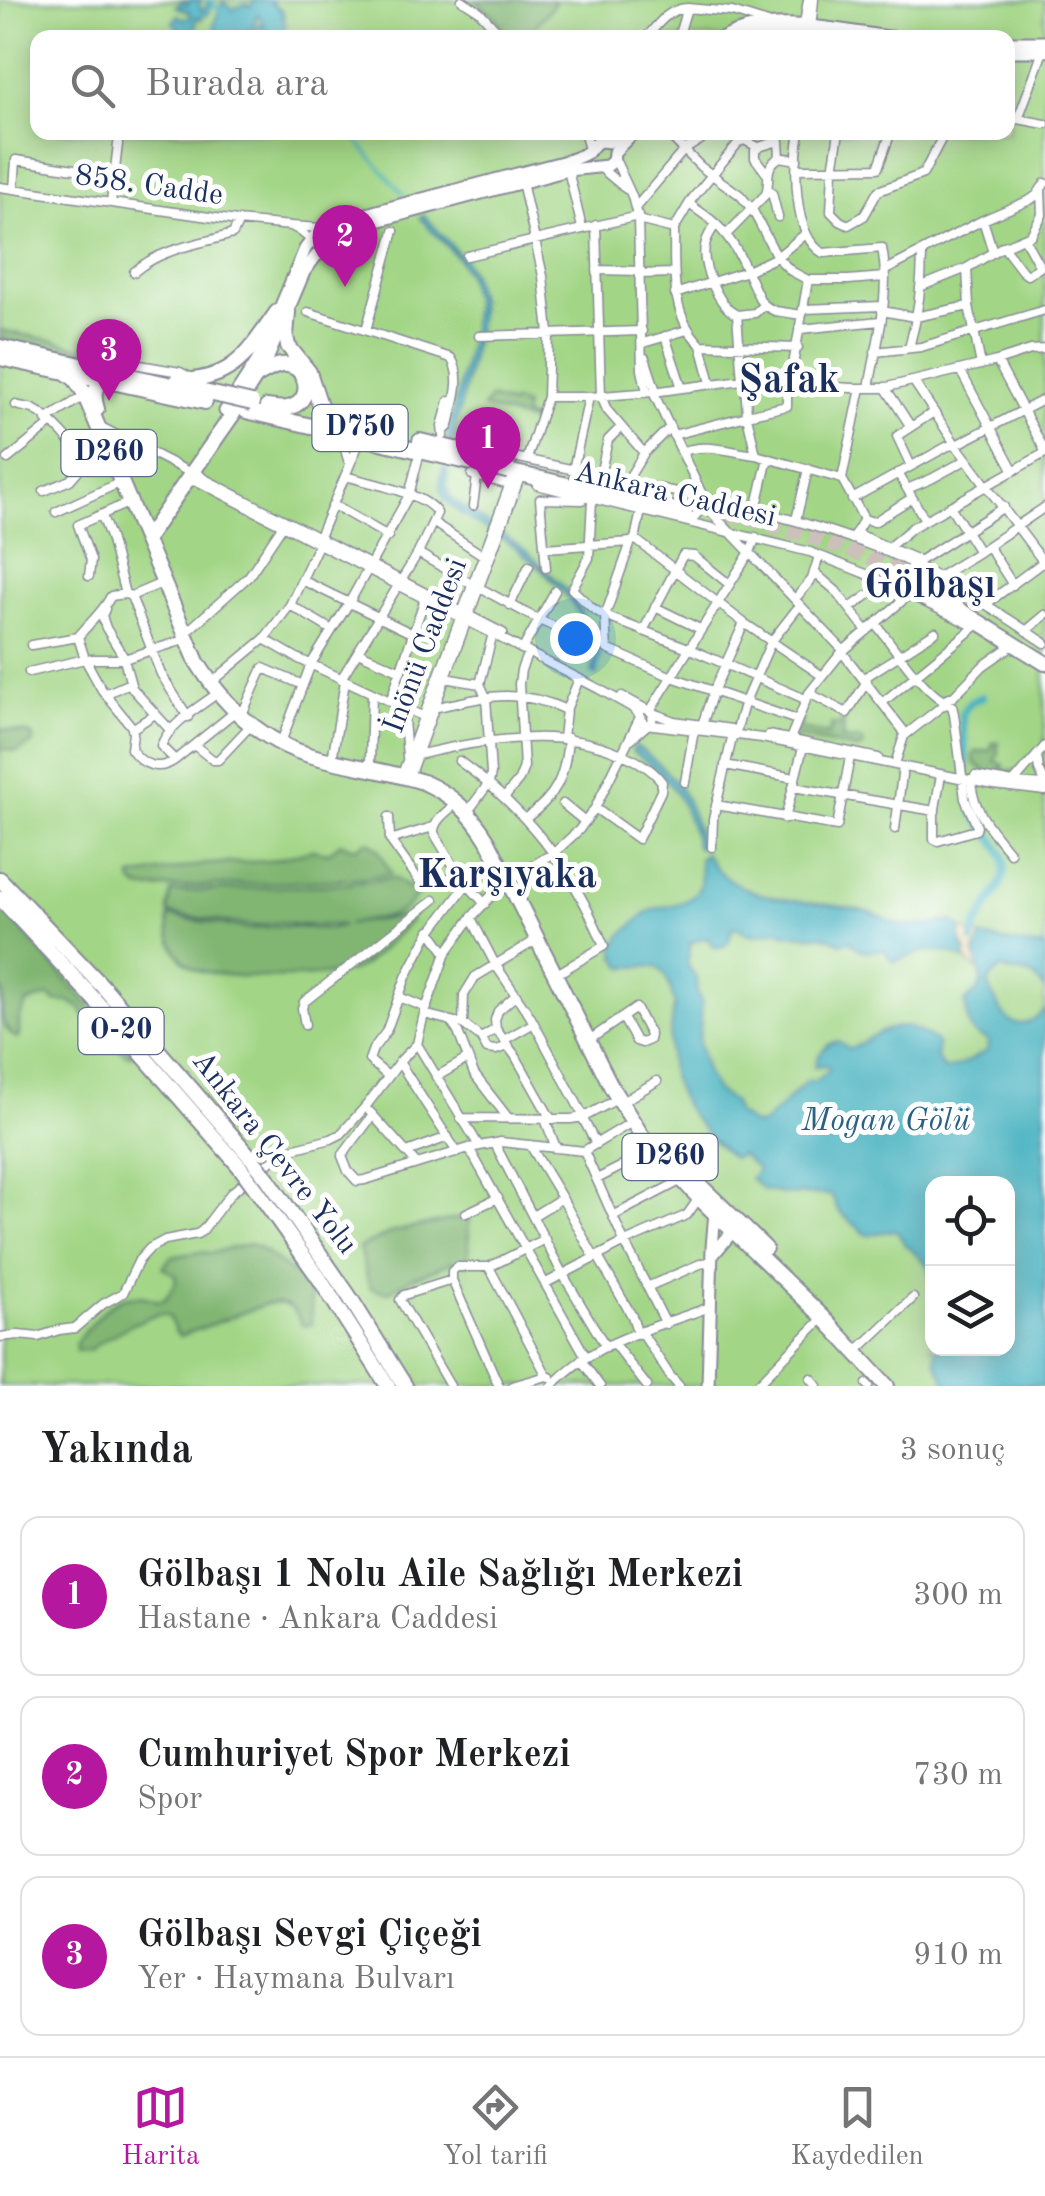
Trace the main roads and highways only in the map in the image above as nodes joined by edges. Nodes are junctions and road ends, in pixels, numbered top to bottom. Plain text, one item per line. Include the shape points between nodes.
1 (745, 30) edge
2 (793, 30) edge
3 (1015, 43) edge
4 (1044, 48) edge
5 (1015, 50) edge
6 (607, 145) edge
7 (589, 150) junction
8 (597, 167) junction
9 (320, 237) junction
10 (283, 312) junction
11 (0, 347) edge
12 (0, 358) edge
13 (64, 371) junction
14 (259, 375) junction
15 (106, 380) junction
16 (160, 382) junction
17 (242, 408) junction
18 (101, 429) junction
19 (364, 436) junction
20 (147, 533) junction
21 (189, 633) junction
22 (1045, 654) edge
23 (1045, 663) edge
24 (240, 710) junction
25 (465, 804) junction
26 (0, 872) edge
27 (0, 879) edge
28 (511, 879) junction
29 (0, 898) edge
30 (33, 914) junction
31 (622, 1099) junction
32 (246, 1164) junction
33 (262, 1184) junction
34 (717, 1208) junction
35 (737, 1227) junction
36 (712, 1258) junction
37 (873, 1383) edge
38 (388, 1386) edge
39 (405, 1386) edge
40 (708, 1386) edge
41 (896, 1386) edge

1 - 2 main road
3 - 4 main road
4 - 5 main road
6 - 7 main road via 594,143
6 - 8 main road via 607,166
7 - 8 main road
7 - 9 main road via 377,211
8 - 9 main road
9 - 10 main road
10 - 14 main road
10 - 16 highway via 236,365 196,380
10 - 17 main road
10 - 19 highway, D750 via 288,346 309,372 321,408
11 - 16 highway, D750 via 126,364
12 - 13 highway, D750
13 - 15 highway, D750
13 - 18 highway, D260 via 78,383
14 - 17 main road
14 - 17 highway, D750 via 287,364 305,380 304,396 286,408
15 - 17 highway, D750
15 - 18 highway, D260 via 94,397
16 - 17 highway, D750
17 - 19 highway, D750
17 - 19 highway, D750 via 518,475 686,508 446,442
17 - 20 highway
18 - 20 highway, D260
18 - 20 highway, D260
20 - 21 highway, D260
20 - 21 highway, D260
21 - 24 highway, D260 via 196,662
22 - 23 highway via 949,599
24 - 25 highway, D260 via 251,725 300,752 410,778
24 - 25 highway, D260 via 302,745 370,762 409,763
25 - 28 highway, D260
26 - 30 highway
27 - 30 highway, Ankara Çevre Yolu / O-20
28 - 31 highway, D260
28 - 31 highway, D260
29 - 32 highway, Ankara Çevre Yolu / O-20
30 - 32 highway, Ankara Çevre Yolu / O-20 via 106,990
31 - 34 highway, D260
31 - 34 highway, D260 via 653,1150
32 - 33 highway, Ankara Çevre Yolu / O-20, bridge
33 - 38 highway, Ankara Çevre Yolu / O-20
33 - 39 highway, Ankara Çevre Yolu / O-20 via 349,1296
34 - 35 highway, D260
34 - 36 main road
35 - 36 main road
35 - 37 highway, D260 via 823,1317
35 - 41 highway, D260
36 - 40 main road

